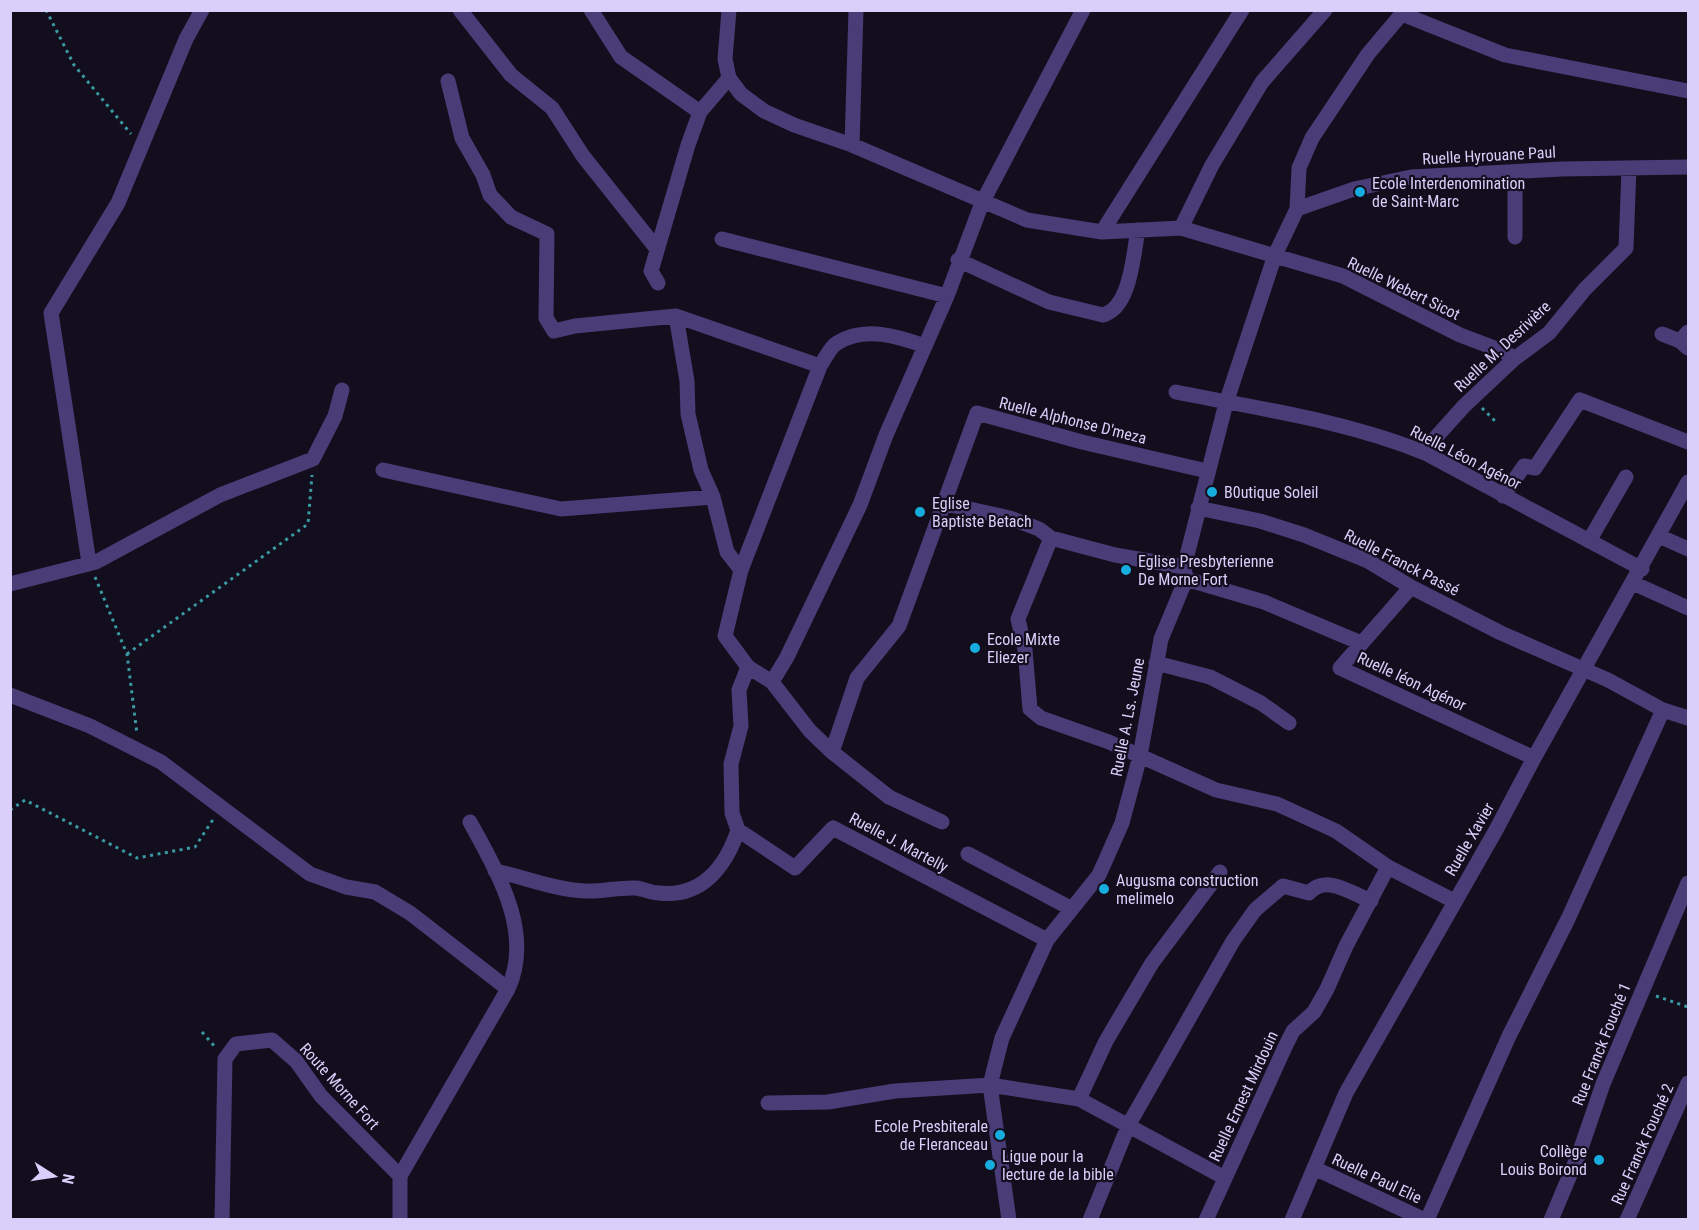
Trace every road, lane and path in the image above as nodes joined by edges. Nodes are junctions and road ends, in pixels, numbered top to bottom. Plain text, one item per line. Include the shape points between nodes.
1 (46, 10) edge
2 (202, 10) edge
3 (460, 10) edge
4 (591, 10) edge
5 (729, 10) edge
6 (856, 10) edge
7 (1083, 10) edge
8 (1242, 10) edge
9 (1325, 10) edge
10 (1404, 12) edge
11 (729, 78) junction
12 (448, 81) dead end
13 (1689, 92) edge
14 (700, 112) junction
15 (852, 145) junction
16 (142, 146) junction
17 (1689, 167) edge
18 (1629, 168) junction
19 (1515, 172) junction
20 (982, 203) junction
21 (1297, 209) junction
22 (1181, 228) junction
23 (1138, 230) junction
24 (1102, 231) junction
25 (1515, 237) dead end
26 (722, 239) dead end
27 (657, 249) junction
28 (1275, 255) junction
29 (958, 260) junction
30 (658, 283) dead end
31 (947, 296) junction
32 (676, 316) junction
33 (1662, 334) dead end
34 (1686, 340) edge
35 (925, 346) junction
36 (1514, 359) junction
37 (820, 366) junction
38 (342, 390) dead end
39 (1176, 392) dead end
40 (1226, 403) junction
41 (1689, 442) edge
42 (1425, 453) junction
43 (313, 459) junction
44 (383, 470) dead end
45 (1207, 471) junction
46 (1626, 477) dead end
47 (1689, 482) edge
48 (1503, 496) junction
49 (713, 497) junction
50 (942, 503) junction
51 (1198, 508) junction
52 (1659, 536) junction
53 (1051, 538) junction
54 (1589, 541) junction
55 (1689, 549) edge
56 (90, 563) junction
57 (1642, 569) junction
58 (741, 570) junction
59 (1185, 573) junction
60 (1633, 583) junction
61 (10, 584) edge
62 (1411, 587) junction
63 (1689, 608) edge
64 (1361, 643) junction
65 (127, 654) junction
66 (1156, 663) junction
67 (748, 667) junction
68 (1584, 669) junction
69 (772, 682) junction
70 (10, 694) edge
71 (1663, 710) junction
72 (1689, 718) edge
73 (1289, 723) dead end
74 (139, 751) junction
75 (832, 752) junction
76 (1140, 756) junction
77 (1534, 758) junction
78 (222, 807) junction
79 (10, 810) edge
80 (470, 822) dead end
81 (942, 822) dead end
82 (738, 830) junction
83 (968, 854) dead end
84 (1388, 867) junction
85 (495, 871) junction
86 (1220, 872) dead end
87 (1689, 883) edge
88 (1371, 901) junction
89 (1454, 901) junction
90 (1072, 909) junction
91 (1047, 940) junction
92 (508, 989) junction
93 (1642, 991) junction
94 (1689, 1007) edge
95 (202, 1032) dead end
96 (225, 1059) junction
97 (1689, 1083) edge
98 (990, 1085) junction
99 (1079, 1099) junction
100 (768, 1103) dead end
101 (1129, 1124) junction
102 (1314, 1168) junction
103 (400, 1176) junction
104 (1225, 1178) junction
105 (222, 1220) edge
106 (400, 1220) edge
107 (1009, 1220) edge
108 (1090, 1220) edge
109 (1206, 1220) edge
110 (1292, 1220) edge
111 (1426, 1220) edge
112 (1551, 1220) edge
113 (1627, 1220) edge

1 - 16 path via 74,65
2 - 16 street
3 - 27 street via 512,75 552,108 583,156
4 - 14 street via 621,57
5 - 11 street via 725,59
6 - 15 street
7 - 20 street
8 - 24 street
9 - 22 street via 1262,82 1212,165
10 - 13 street via 1505,55
10 - 21 street via 1368,54 1312,138 1299,168
11 - 14 street
11 - 15 street, Ruelle Webert Sicot via 741,94 764,111
12 - 32 street via 462,138 490,195 511,217 547,234 546,318 554,331
14 - 27 street
15 - 20 street, Ruelle Webert Sicot
16 - 56 street via 118,202 51,313
17 - 18 street, Ruelle Hyrouane Paul
18 - 19 street, Ruelle Hyrouane Paul
18 - 36 street, Ruelle M. Desrivière via 1626,248 1549,333
19 - 21 street, Ruelle Hyrouane Paul via 1411,177 1354,189
19 - 25 street
20 - 24 street, Ruelle Webert Sicot via 1027,220
20 - 29 street
21 - 28 street, Ruelle A. Ls. Jeune
22 - 23 street, Ruelle Webert Sicot
22 - 28 street, Ruelle Webert Sicot
23 - 24 street, Ruelle Webert Sicot
23 - 29 street via 1122,302 1103,315 1049,302
26 - 31 street
27 - 30 street via 651,271
28 - 36 street, Ruelle Webert Sicot via 1342,276
28 - 40 street, Ruelle A. Ls. Jeune
29 - 31 street
31 - 35 street
32 - 37 street
32 - 49 street via 687,381 688,414 701,470
33 - 34 street
35 - 37 street via 893,335 868,334 836,344
35 - 69 street via 860,505
36 - 42 street, Ruelle M. Desrivière via 1464,406
37 - 58 street
38 - 43 street via 335,416
39 - 40 street, Ruelle Léon Agénor
40 - 42 street, Ruelle Léon Agénor via 1340,427
40 - 45 street, Ruelle A. Ls. Jeune
41 - 48 street via 1580,400 1535,468 1524,466
42 - 48 street, Ruelle Léon Agénor
43 - 56 street via 220,495
43 - 65 path via 308,524
44 - 49 street via 561,509
45 - 50 street, Ruelle Alphonse D'meza via 977,413
45 - 51 street, Ruelle A. Ls. Jeune
46 - 54 street
47 - 52 street, Ruelle Xavier
48 - 54 street, Ruelle Léon Agénor
49 - 58 street via 727,552
50 - 53 street via 1010,518
50 - 75 street, Ruelle Alphonse D'meza via 899,626 857,678
51 - 59 street, Ruelle A. Ls. Jeune
51 - 62 street, Ruelle Franck Passé via 1304,535 1368,561
52 - 55 street
52 - 57 street, Ruelle Xavier
53 - 59 street
53 - 76 street via 1018,620 1030,709 1041,718
54 - 57 street, Ruelle Léon Agénor
56 - 61 street
56 - 65 path
57 - 60 street, Ruelle Xavier
58 - 67 street via 725,636
59 - 64 street
59 - 66 street, Ruelle A. Ls. Jeune
60 - 63 street
60 - 68 street, Ruelle Xavier
62 - 64 street, Ruelle léon Agénor
62 - 68 street, Ruelle Franck Passé via 1501,633
64 - 77 street, Ruelle léon Agénor via 1340,668
65 - 74 path
66 - 73 street via 1210,677 1261,703
66 - 76 street, Ruelle A. Ls. Jeune
67 - 69 street
67 - 82 street via 739,690 741,726 731,764 732,813
68 - 71 street, Ruelle Franck Passé
68 - 77 street, Ruelle Xavier
69 - 75 street via 810,731
70 - 74 street via 90,726
71 - 72 street, Ruelle Franck Passé
71 - 111 street
74 - 78 street via 161,762
75 - 81 street via 890,797
76 - 84 street via 1216,790 1287,809 1336,831
76 - 90 street, Ruelle A. Ls. Jeune via 1122,823 1100,875
77 - 89 street, Ruelle Xavier
78 - 79 path via 195,847 137,858 25,800
78 - 92 street via 310,874 375,892 410,914
80 - 85 street
82 - 85 street via 729,855 716,872 701,885 673,893 638,888 580,891
82 - 91 street, Ruelle J. Martelly via 795,868 833,828
83 - 90 street
84 - 88 street, Ruelle Ernest Mirdouin
84 - 89 street
85 - 92 street via 506,894 516,941 516,961
86 - 99 street via 1152,963 1106,1041
87 - 93 street, Rue Franck Fouché 1
88 - 101 street via 1326,883 1316,884 1309,893 1283,886 1255,910 1233,941
88 - 104 street, Ruelle Ernest Mirdouin via 1314,1011 1293,1031
89 - 102 street, Ruelle Xavier via 1346,1093
90 - 91 street, Ruelle A. Ls. Jeune
91 - 98 street, Ruelle A. Ls. Jeune via 1002,1038
92 - 103 street
93 - 94 path
93 - 112 street, Rue Franck Fouché 1
95 - 96 path
96 - 103 street, Route Morne Fort via 236,1044 272,1040 296,1061 321,1096
96 - 105 street
97 - 113 street, Rue Franck Fouché 2
98 - 99 street
98 - 100 street via 895,1091 828,1102
98 - 107 street, Ruelle A. Ls. Jeune
99 - 101 street
101 - 104 street
101 - 108 street
102 - 110 street, Ruelle Xavier
102 - 111 street, Ruelle Paul Elie
103 - 106 street
104 - 109 street, Ruelle Ernest Mirdouin

